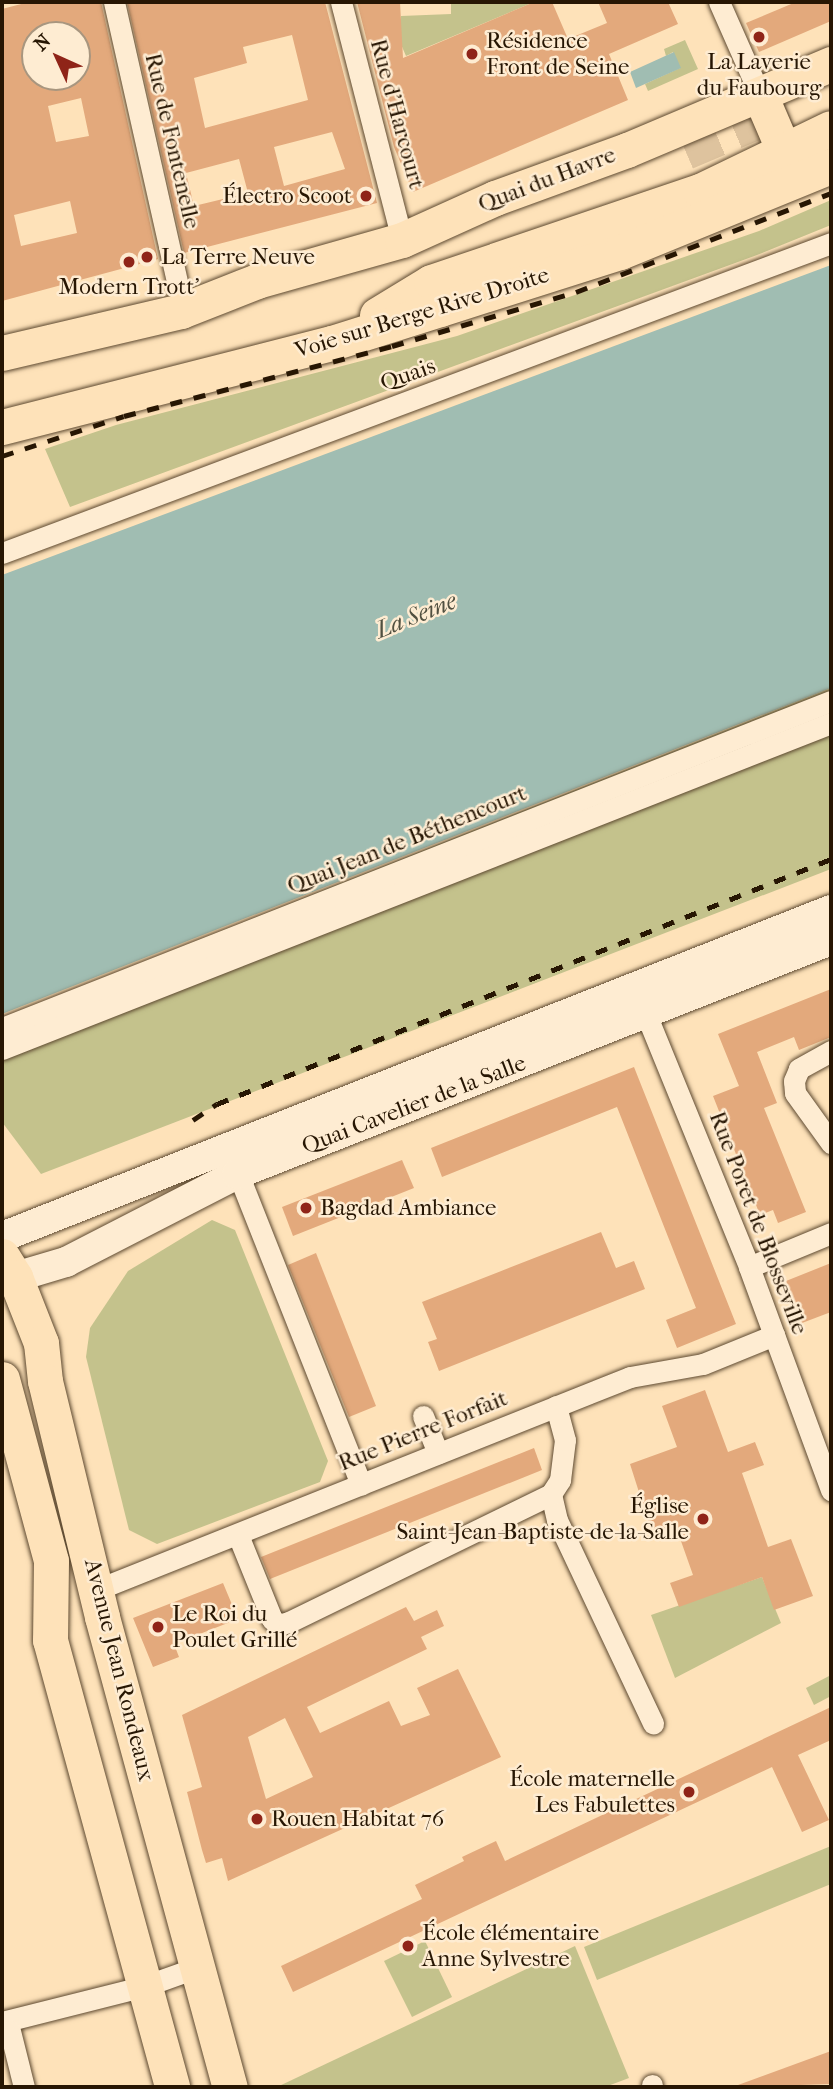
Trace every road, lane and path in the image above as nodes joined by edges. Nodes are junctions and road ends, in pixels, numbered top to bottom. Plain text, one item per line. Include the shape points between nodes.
1 (114, 2) edge
2 (341, 2) edge
3 (719, 2) edge
4 (831, 64) edge
5 (831, 90) edge
6 (774, 102) junction
7 (831, 128) edge
8 (784, 150) junction
9 (686, 152) tunnel mouth
10 (831, 166) edge
11 (402, 240) junction
12 (831, 243) edge
13 (257, 281) junction
14 (179, 291) junction
15 (2, 331) edge
16 (332, 343) junction
17 (2, 354) edge
18 (2, 427) edge
19 (2, 553) edge
20 (831, 701) edge
21 (831, 723) edge
22 (831, 909) edge
23 (831, 940) edge
24 (657, 978) junction
25 (646, 1014) junction
26 (2, 1028) edge
27 (2, 1049) edge
28 (831, 1051) edge
29 (831, 1143) edge
30 (233, 1161) junction
31 (831, 1233) edge
32 (2, 1237) edge
33 (749, 1267) junction
34 (6, 1271) edge
35 (774, 1335) junction
36 (2, 1379) edge
37 (556, 1406) junction
38 (423, 1416) dead end
39 (438, 1453) junction
40 (361, 1485) junction
41 (831, 1490) edge
42 (551, 1494) junction
43 (238, 1535) junction
44 (94, 1575) junction
45 (653, 1723) dead end
46 (198, 1967) junction
47 (145, 1986) junction
48 (6, 2026) edge
49 (24, 2087) edge
50 (172, 2087) edge
51 (230, 2087) edge

1 - 14 street, Rue de Fontenelle
2 - 11 street, Rue d'Harcourt
3 - 6 street
4 - 6 main road, Quai du Havre
5 - 6 main road
6 - 8 main road
6 - 11 main road, Quai du Havre via 495,198
7 - 8 main road
8 - 16 main road via 699,191 431,282
9 - 11 main road via 522,213
10 - 16 main road, Voie sur Berge Rive Droite via 620,252
11 - 13 main road, Quai du Havre
12 - 19 street, Quais
13 - 14 main road, Quai du Havre
13 - 17 main road, Quai du Havre via 181,311
14 - 15 main road, Quai du Havre
16 - 18 main road, Voie sur Berge Rive Droite
20 - 26 street, Quai Jean de Béthencourt
21 - 27 street, Quai Jean de Béthencourt
22 - 24 main road, Quai Cavelier de la Salle
23 - 25 main road, Quai Cavelier de la Salle
24 - 25 street via 646,992
24 - 30 main road, Quai Cavelier de la Salle
25 - 30 main road, Quai Cavelier de la Salle
25 - 33 street, Rue Poret de Blosseville
28 - 29 street via 799,1069 794,1081 795,1093
30 - 32 main road, Quai Cavelier de la Salle
30 - 34 main road, Quai Cavelier de la Salle via 66,1262
30 - 40 street
31 - 33 street
33 - 35 street, Rue Poret de Blosseville
34 - 44 main road, Avenue Jean Rondeaux via 41,1343 45,1381
35 - 37 street, Rue Pierre Forfait via 703,1364 637,1375
35 - 41 street, Rue Poret de Blosseville
36 - 47 main road, Avenue Jean Rondeaux via 51,1561 50,1640
37 - 39 street, Rue Pierre Forfait
37 - 42 street via 565,1440 562,1473
38 - 39 street
39 - 40 street, Rue Pierre Forfait
40 - 43 street, Rue Pierre Forfait
42 - 43 street via 278,1625 263,1602
42 - 45 street via 557,1520
43 - 44 street, Rue Pierre Forfait
44 - 46 main road, Avenue Jean Rondeaux
46 - 47 street
46 - 51 main road, Avenue Jean Rondeaux
47 - 48 street
47 - 50 main road, Avenue Jean Rondeaux
48 - 49 street

